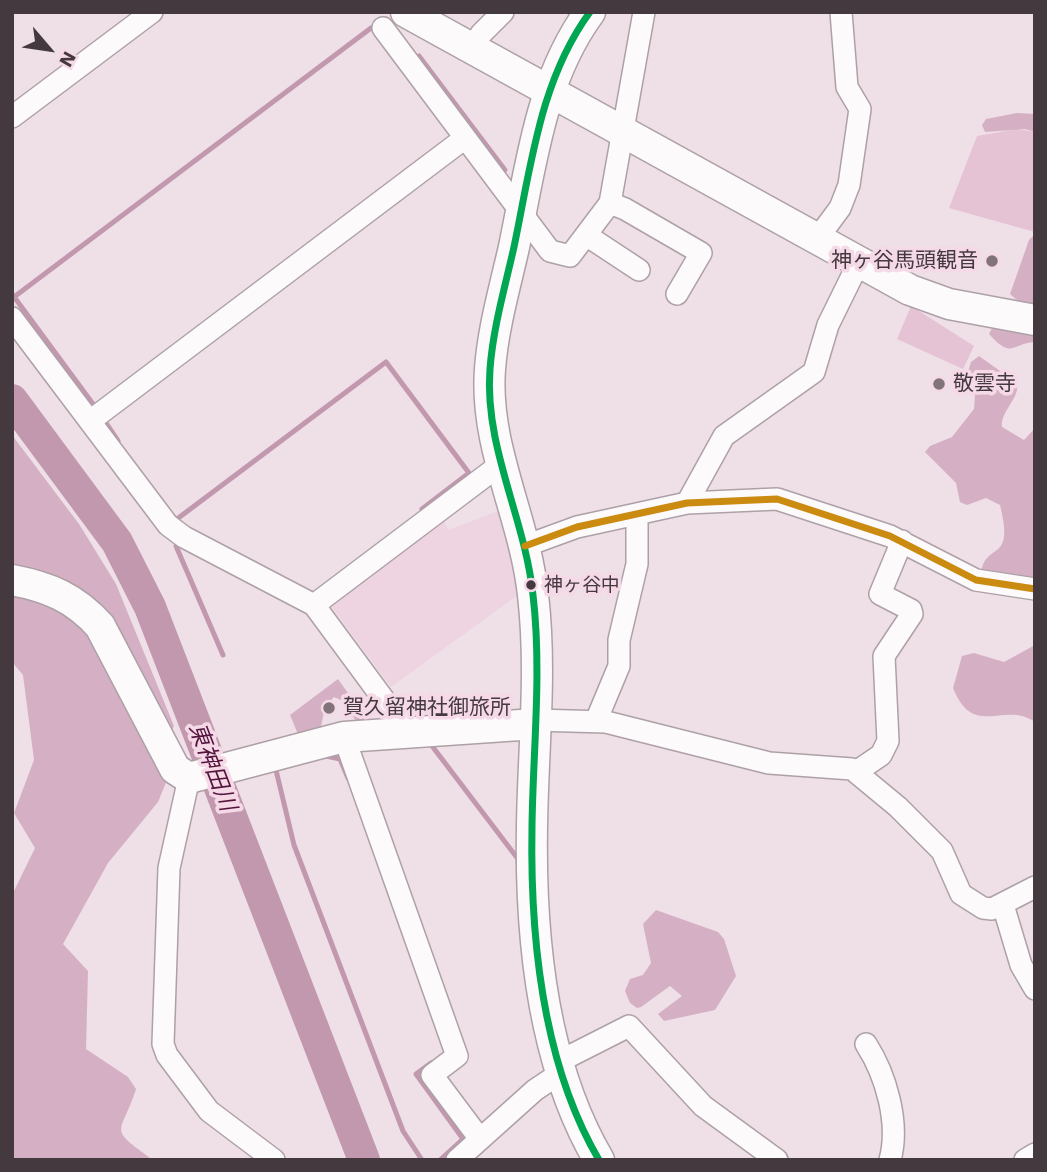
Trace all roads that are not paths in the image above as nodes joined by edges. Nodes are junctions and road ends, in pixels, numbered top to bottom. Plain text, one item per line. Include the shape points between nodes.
1 (152, 12) edge
2 (503, 12) edge
3 (590, 12) edge
4 (644, 12) edge
5 (841, 12) edge
6 (394, 20) edge
7 (471, 50) junction
8 (547, 92) junction
9 (12, 117) edge
10 (624, 134) junction
11 (465, 138) junction
12 (610, 203) junction
13 (521, 213) junction
14 (586, 235) junction
15 (817, 239) junction
16 (859, 262) junction
17 (639, 270) dead end
18 (677, 295) dead end
19 (12, 318) edge
20 (1035, 320) edge
21 (90, 421) junction
22 (501, 464) junction
23 (687, 503) junction
24 (637, 516) junction
25 (902, 541) junction
26 (525, 546) junction
27 (12, 580) edge
28 (1035, 589) edge
29 (314, 605) junction
30 (596, 721) junction
31 (535, 722) junction
32 (407, 731) junction
33 (344, 737) junction
34 (856, 772) junction
35 (193, 777) junction
36 (1035, 887) edge
37 (1003, 905) junction
38 (1035, 989) edge
39 (866, 1044) dead end
40 (561, 1067) junction
41 (480, 1139) junction
42 (1035, 1154) edge
43 (274, 1160) edge
44 (457, 1160) edge
45 (599, 1160) edge
46 (777, 1160) edge
47 (890, 1160) edge
48 (1026, 1160) edge

1 - 9 street
2 - 7 street
3 - 8 street
4 - 10 street
5 - 15 street via 847,87 860,109 849,185
6 - 7 street
6 - 11 street
7 - 8 street
8 - 10 street
8 - 13 street
10 - 12 street
10 - 15 street
11 - 13 street
11 - 21 street
12 - 14 street
12 - 18 street via 701,253
13 - 14 street via 550,251 570,257
13 - 22 street via 490,366 490,416
14 - 17 street
15 - 16 street
16 - 20 street via 930,298
16 - 23 street via 828,325 814,372 724,436
19 - 21 street
21 - 29 street via 176,531
22 - 26 street
22 - 29 street
23 - 24 street
23 - 25 street via 777,499
24 - 26 street via 577,527
24 - 30 street via 637,564 619,640 619,666
25 - 28 street via 976,580
25 - 34 street via 880,594 912,614 884,656 888,741 881,755
26 - 31 street via 534,598
27 - 35 street via 61,593 100,626 175,769
29 - 32 street
30 - 31 street
30 - 34 street via 769,763 845,767
31 - 32 street
31 - 40 street via 534,913
32 - 33 street
33 - 35 street
33 - 41 street via 457,1056 432,1075
34 - 37 street via 942,851 961,894 983,908
35 - 43 street via 169,868 163,1044 209,1111
36 - 37 street
37 - 38 street via 1021,965
39 - 47 street via 879,1067 889,1103
40 - 41 street
40 - 45 street via 580,1123
40 - 46 street via 629,1026 703,1106
41 - 44 street
42 - 48 street

